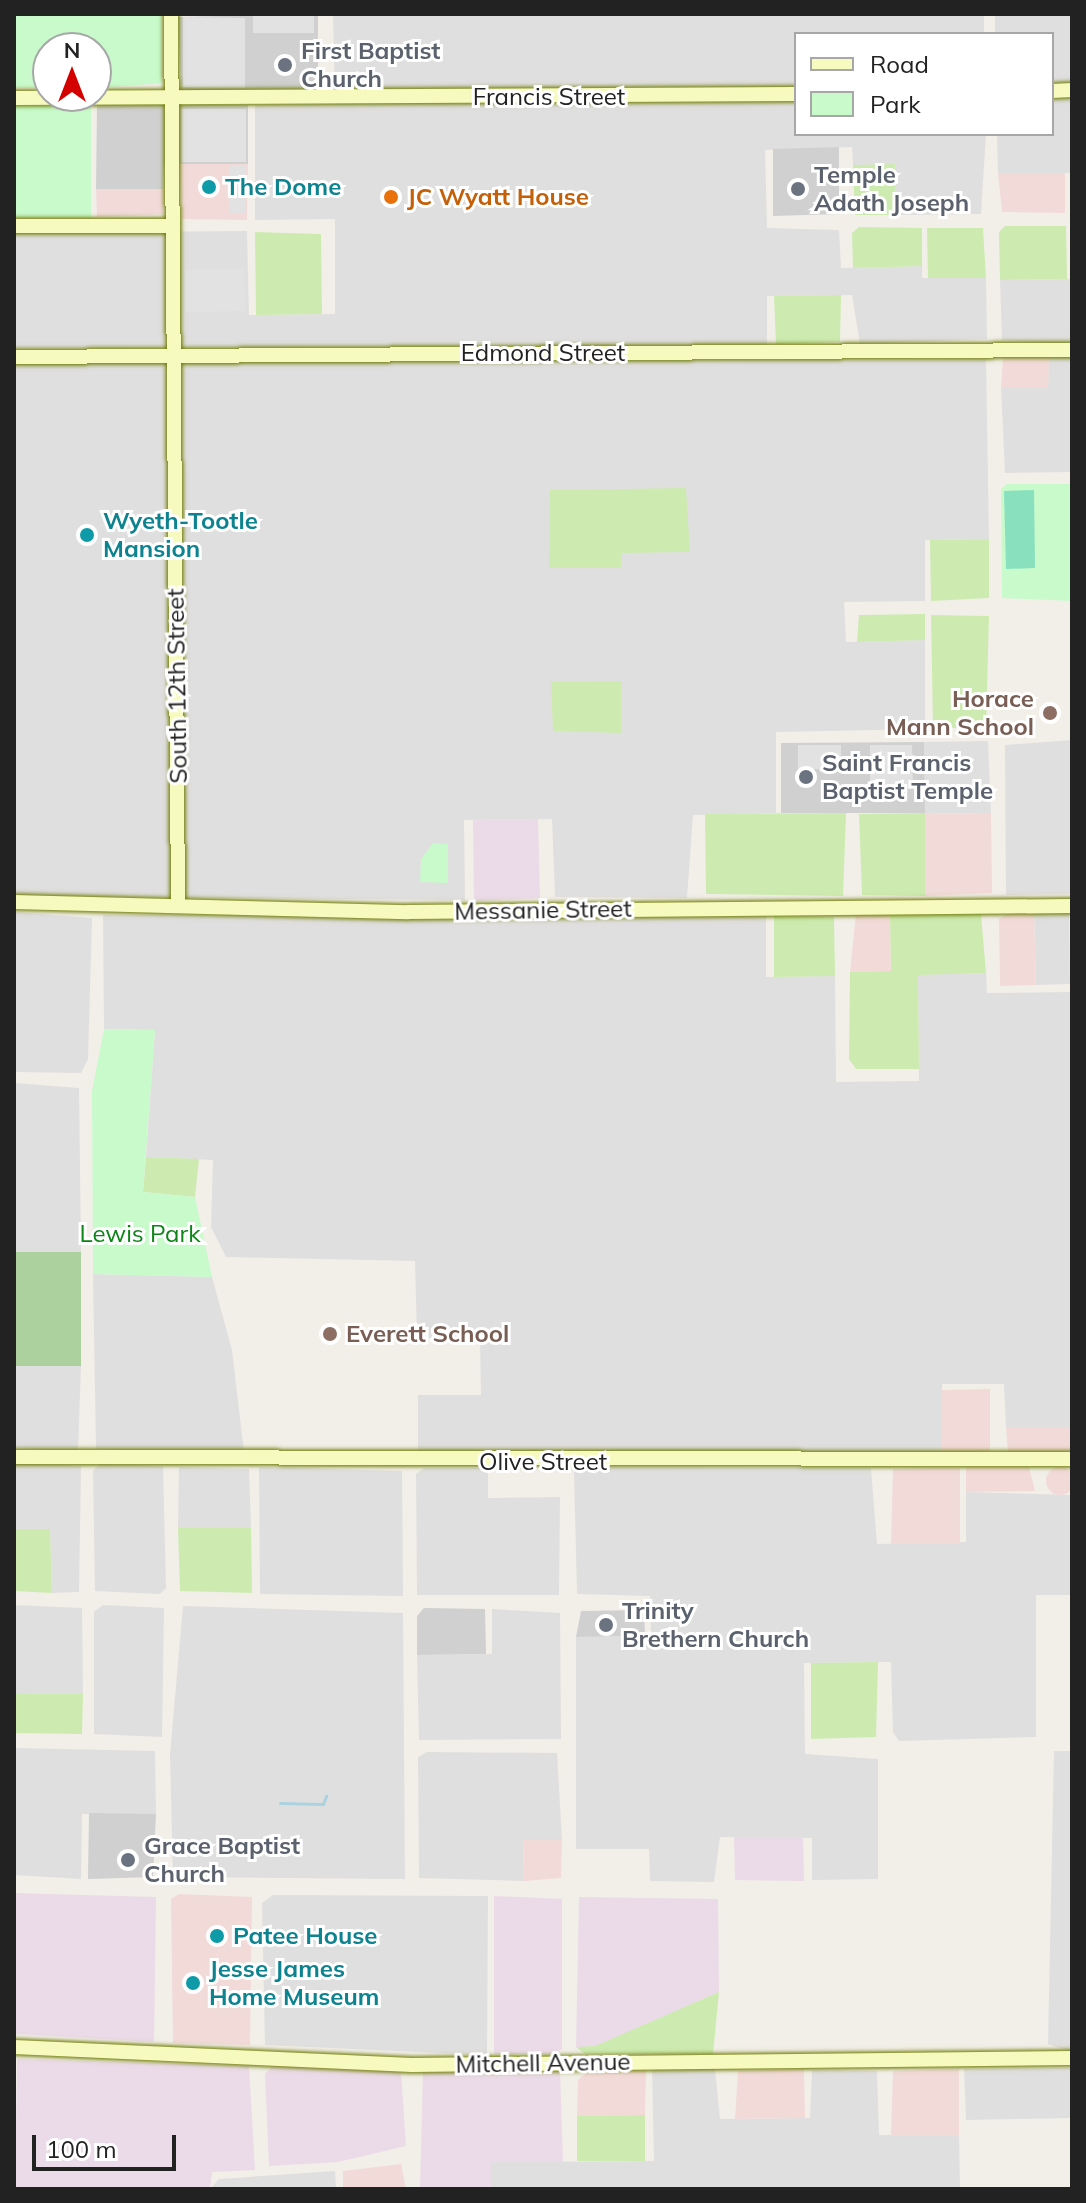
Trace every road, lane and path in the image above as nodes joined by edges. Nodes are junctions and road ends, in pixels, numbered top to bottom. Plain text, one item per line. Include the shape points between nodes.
1 (171, 14) edge
2 (794, 94) edge
3 (14, 98) edge
4 (172, 98) junction
5 (14, 226) edge
6 (172, 226) junction
7 (1072, 350) edge
8 (172, 356) junction
9 (14, 357) edge
10 (14, 902) edge
11 (178, 906) junction
12 (1072, 906) edge
13 (14, 1457) edge
14 (1072, 1459) edge
15 (14, 2047) edge
16 (1072, 2058) edge

1 - 4 street, South 12th Street
2 - 4 street, Francis Street
3 - 4 street, Francis Street
4 - 6 street, South 12th Street
5 - 6 street
6 - 8 street, South 12th Street
7 - 8 street, Edmond Street
8 - 9 street, Edmond Street
8 - 11 street, South 12th Street
10 - 11 street, Messanie Street
11 - 12 street, Messanie Street via 408,912
13 - 14 street, Olive Street
15 - 16 street, Mitchell Avenue via 428,2065

